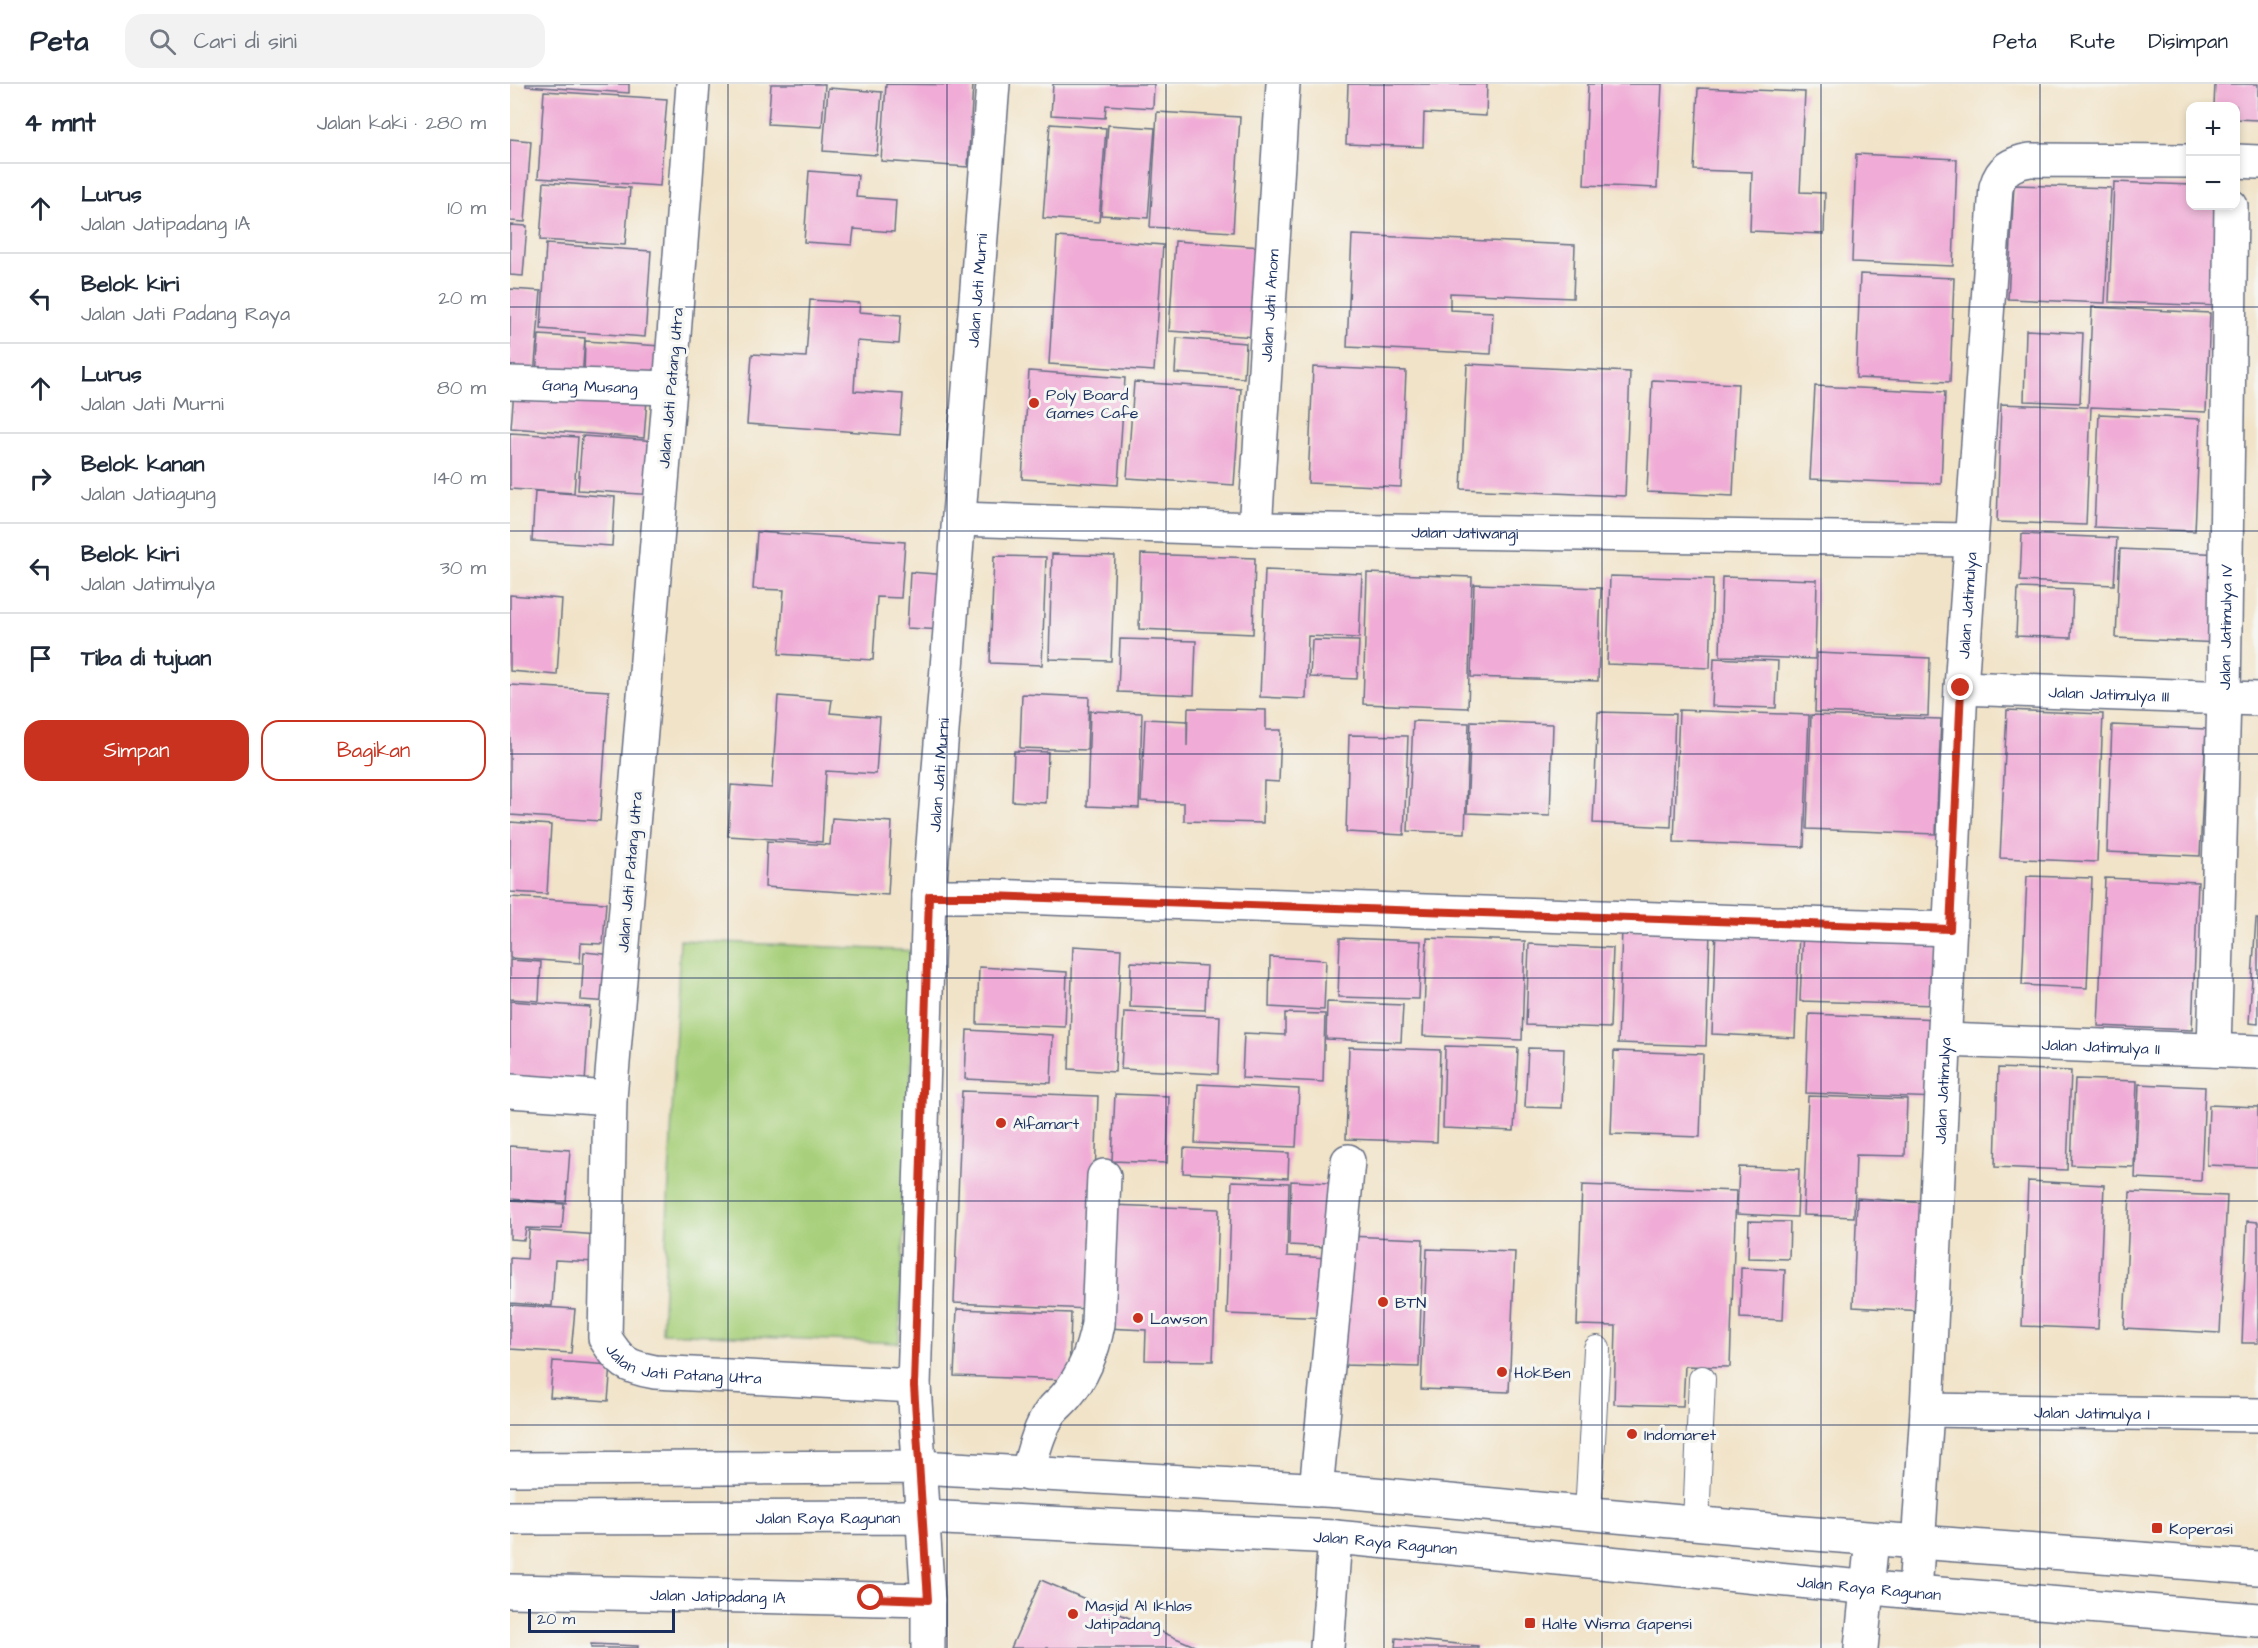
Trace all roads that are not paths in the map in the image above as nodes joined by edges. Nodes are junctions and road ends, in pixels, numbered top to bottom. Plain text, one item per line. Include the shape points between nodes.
1 (693, 84) edge
2 (993, 84) edge
3 (1283, 84) edge
4 (2186, 160) edge
5 (2240, 161) edge
6 (2258, 162) edge
7 (2231, 210) edge
8 (510, 383) edge
9 (670, 388) junction
10 (959, 519) junction
11 (1254, 529) junction
12 (1971, 540) junction
13 (1961, 688) junction
14 (2224, 697) junction
15 (2258, 699) edge
16 (929, 896) junction
17 (1950, 929) junction
18 (1945, 1040) junction
19 (2214, 1050) junction
20 (2258, 1052) edge
21 (510, 1092) edge
22 (610, 1098) junction
23 (1348, 1161) dead end
24 (1104, 1176) dead end
25 (1597, 1349) dead end
26 (1702, 1379) dead end
27 (914, 1386) junction
28 (1927, 1410) junction
29 (2258, 1415) edge
30 (920, 1467) junction
31 (510, 1469) edge
32 (1027, 1474) junction
33 (1316, 1490) junction
34 (1588, 1514) junction
35 (924, 1517) junction
36 (510, 1518) edge
37 (1696, 1524) junction
38 (1335, 1538) junction
39 (1872, 1539) junction
40 (1918, 1543) junction
41 (2258, 1568) edge
42 (510, 1591) edge
43 (1915, 1592) junction
44 (1866, 1593) junction
45 (928, 1600) junction
46 (2258, 1620) edge
47 (928, 1648) edge
48 (1327, 1648) edge
49 (1861, 1648) edge

1 - 9 street, Jalan Jati Patang Utra
2 - 10 street, Jalan Jati Murni
3 - 11 street, Jalan Jati Anom
4 - 12 street, Jalan Jatimulya via 2040,158 2014,164 1999,177
5 - 6 street
7 - 14 street, Jalan Jatimulya IV
8 - 9 street, Gang Musang
9 - 22 street, Jalan Jati Patang Utra
10 - 11 street, Jalan Jatiwangi
10 - 16 street, Jalan Jati Murni
11 - 12 street, Jalan Jatiwangi
12 - 13 street, Jalan Jatimulya
13 - 14 street, Jalan Jatimulya III
13 - 17 street, Jalan Jatimulya
14 - 15 street, Jalan Jatimulya III
14 - 19 street, Jalan Jatimulya IV
16 - 17 street
16 - 27 street, Jalan Jati Murni
17 - 18 street, Jalan Jatimulya
18 - 19 street, Jalan Jatimulya II
18 - 28 street, Jalan Jatimulya
19 - 20 street, Jalan Jatimulya II
21 - 22 street
22 - 27 street, Jalan Jati Patang Utra via 605,1338 617,1358 633,1369 654,1372
23 - 33 street
24 - 32 street via 1098,1324 1093,1349 1079,1377 1041,1429
25 - 34 lane
26 - 37 lane
27 - 30 street, Jalan Jati Murni
28 - 29 street, Jalan Jatimulya I
28 - 40 street, Jalan Jatimulya
30 - 31 street
30 - 32 street
30 - 35 street, Jalan Jati Murni
32 - 33 street
33 - 34 street
34 - 37 street
35 - 36 street, Jalan Raya Ragunan
35 - 38 street, Jalan Raya Ragunan
35 - 45 street, Jalan Jati Murni
37 - 39 street
38 - 44 street, Jalan Raya Ragunan
38 - 48 street
39 - 40 street
39 - 44 street
40 - 41 street
40 - 43 street, Jalan Jatimulya
42 - 45 street, Jalan Jatipadang 1A
43 - 44 street, Jalan Raya Ragunan
43 - 46 street, Jalan Raya Ragunan
44 - 49 street
45 - 47 street, Jalan Jati Murni

